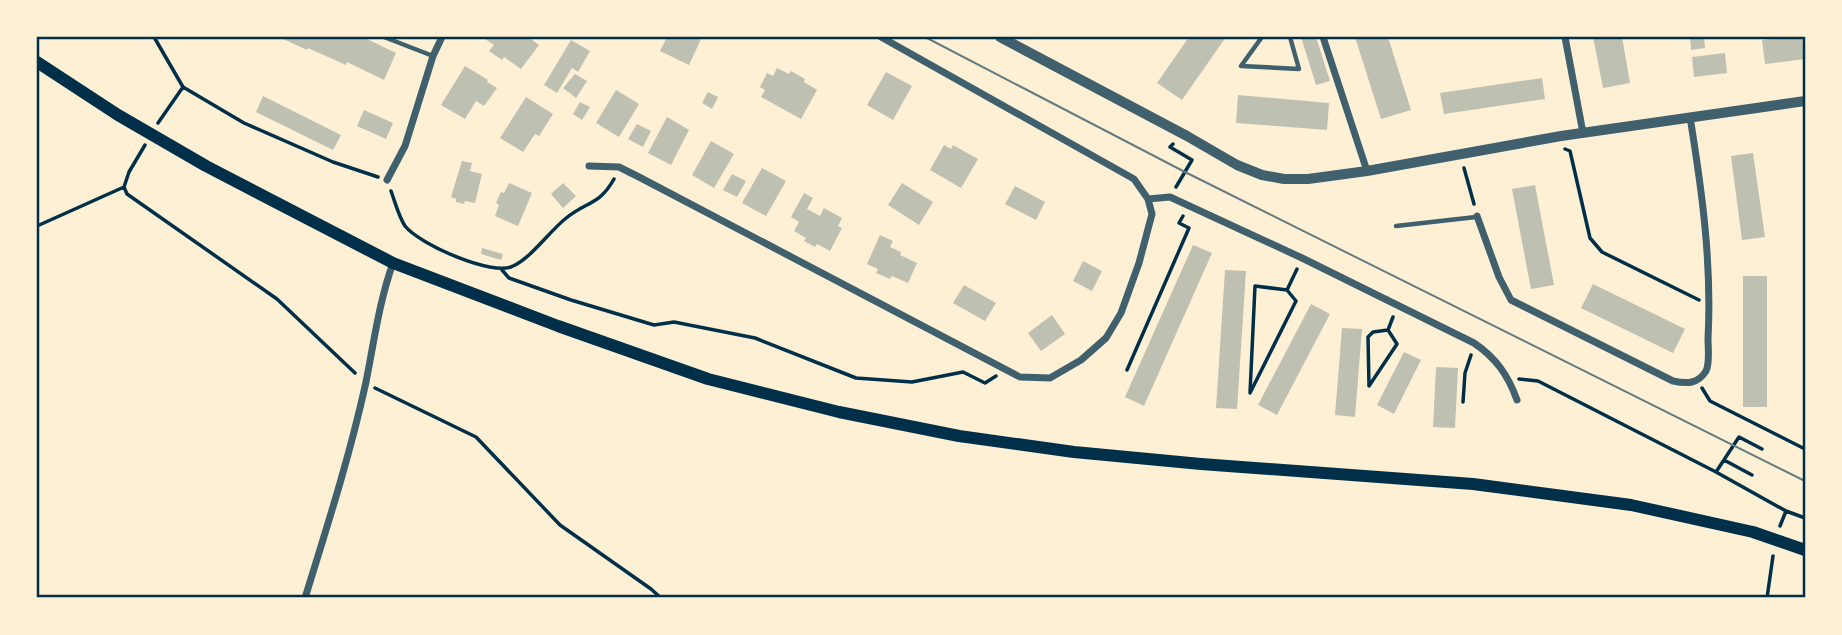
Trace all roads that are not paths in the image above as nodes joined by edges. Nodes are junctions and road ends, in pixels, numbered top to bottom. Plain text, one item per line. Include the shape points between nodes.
1 (384, 37) edge
2 (442, 37) edge
3 (881, 37) edge
4 (1000, 37) edge
5 (1262, 37) edge
6 (1290, 37) edge
7 (1323, 37) edge
8 (1565, 37) edge
9 (433, 56) junction
10 (37, 62) edge
11 (1805, 101) edge
12 (1690, 117) junction
13 (1583, 133) junction
14 (589, 166) dead end
15 (1367, 171) junction
16 (387, 180) road end
17 (1148, 199) junction
18 (1477, 216) joint
19 (1396, 226) dead end
20 (393, 263) junction
21 (1517, 400) dead end
22 (1805, 550) edge
23 (305, 598) edge

1 - 9 lane
2 - 9 street
3 - 17 street via 1134,179
4 - 15 street via 1262,175 1308,179
5 - 6 lane via 1241,66 1299,69
7 - 15 street
8 - 13 street
9 - 16 street via 405,146
10 - 20 main road via 206,166
11 - 12 street
12 - 13 street
12 - 18 street via 1704,208 1710,305 1707,369 1698,380 1687,384 1673,381 1511,300
13 - 15 street
14 - 17 street via 619,167 1020,377 1050,378 1106,338 1121,313 1139,263 1152,214
17 - 21 street via 1170,197 1474,343 1490,354
18 - 19 lane
20 - 22 main road via 708,379 959,436 1200,464 1473,484 1631,505 1754,532
20 - 23 street via 328,525

